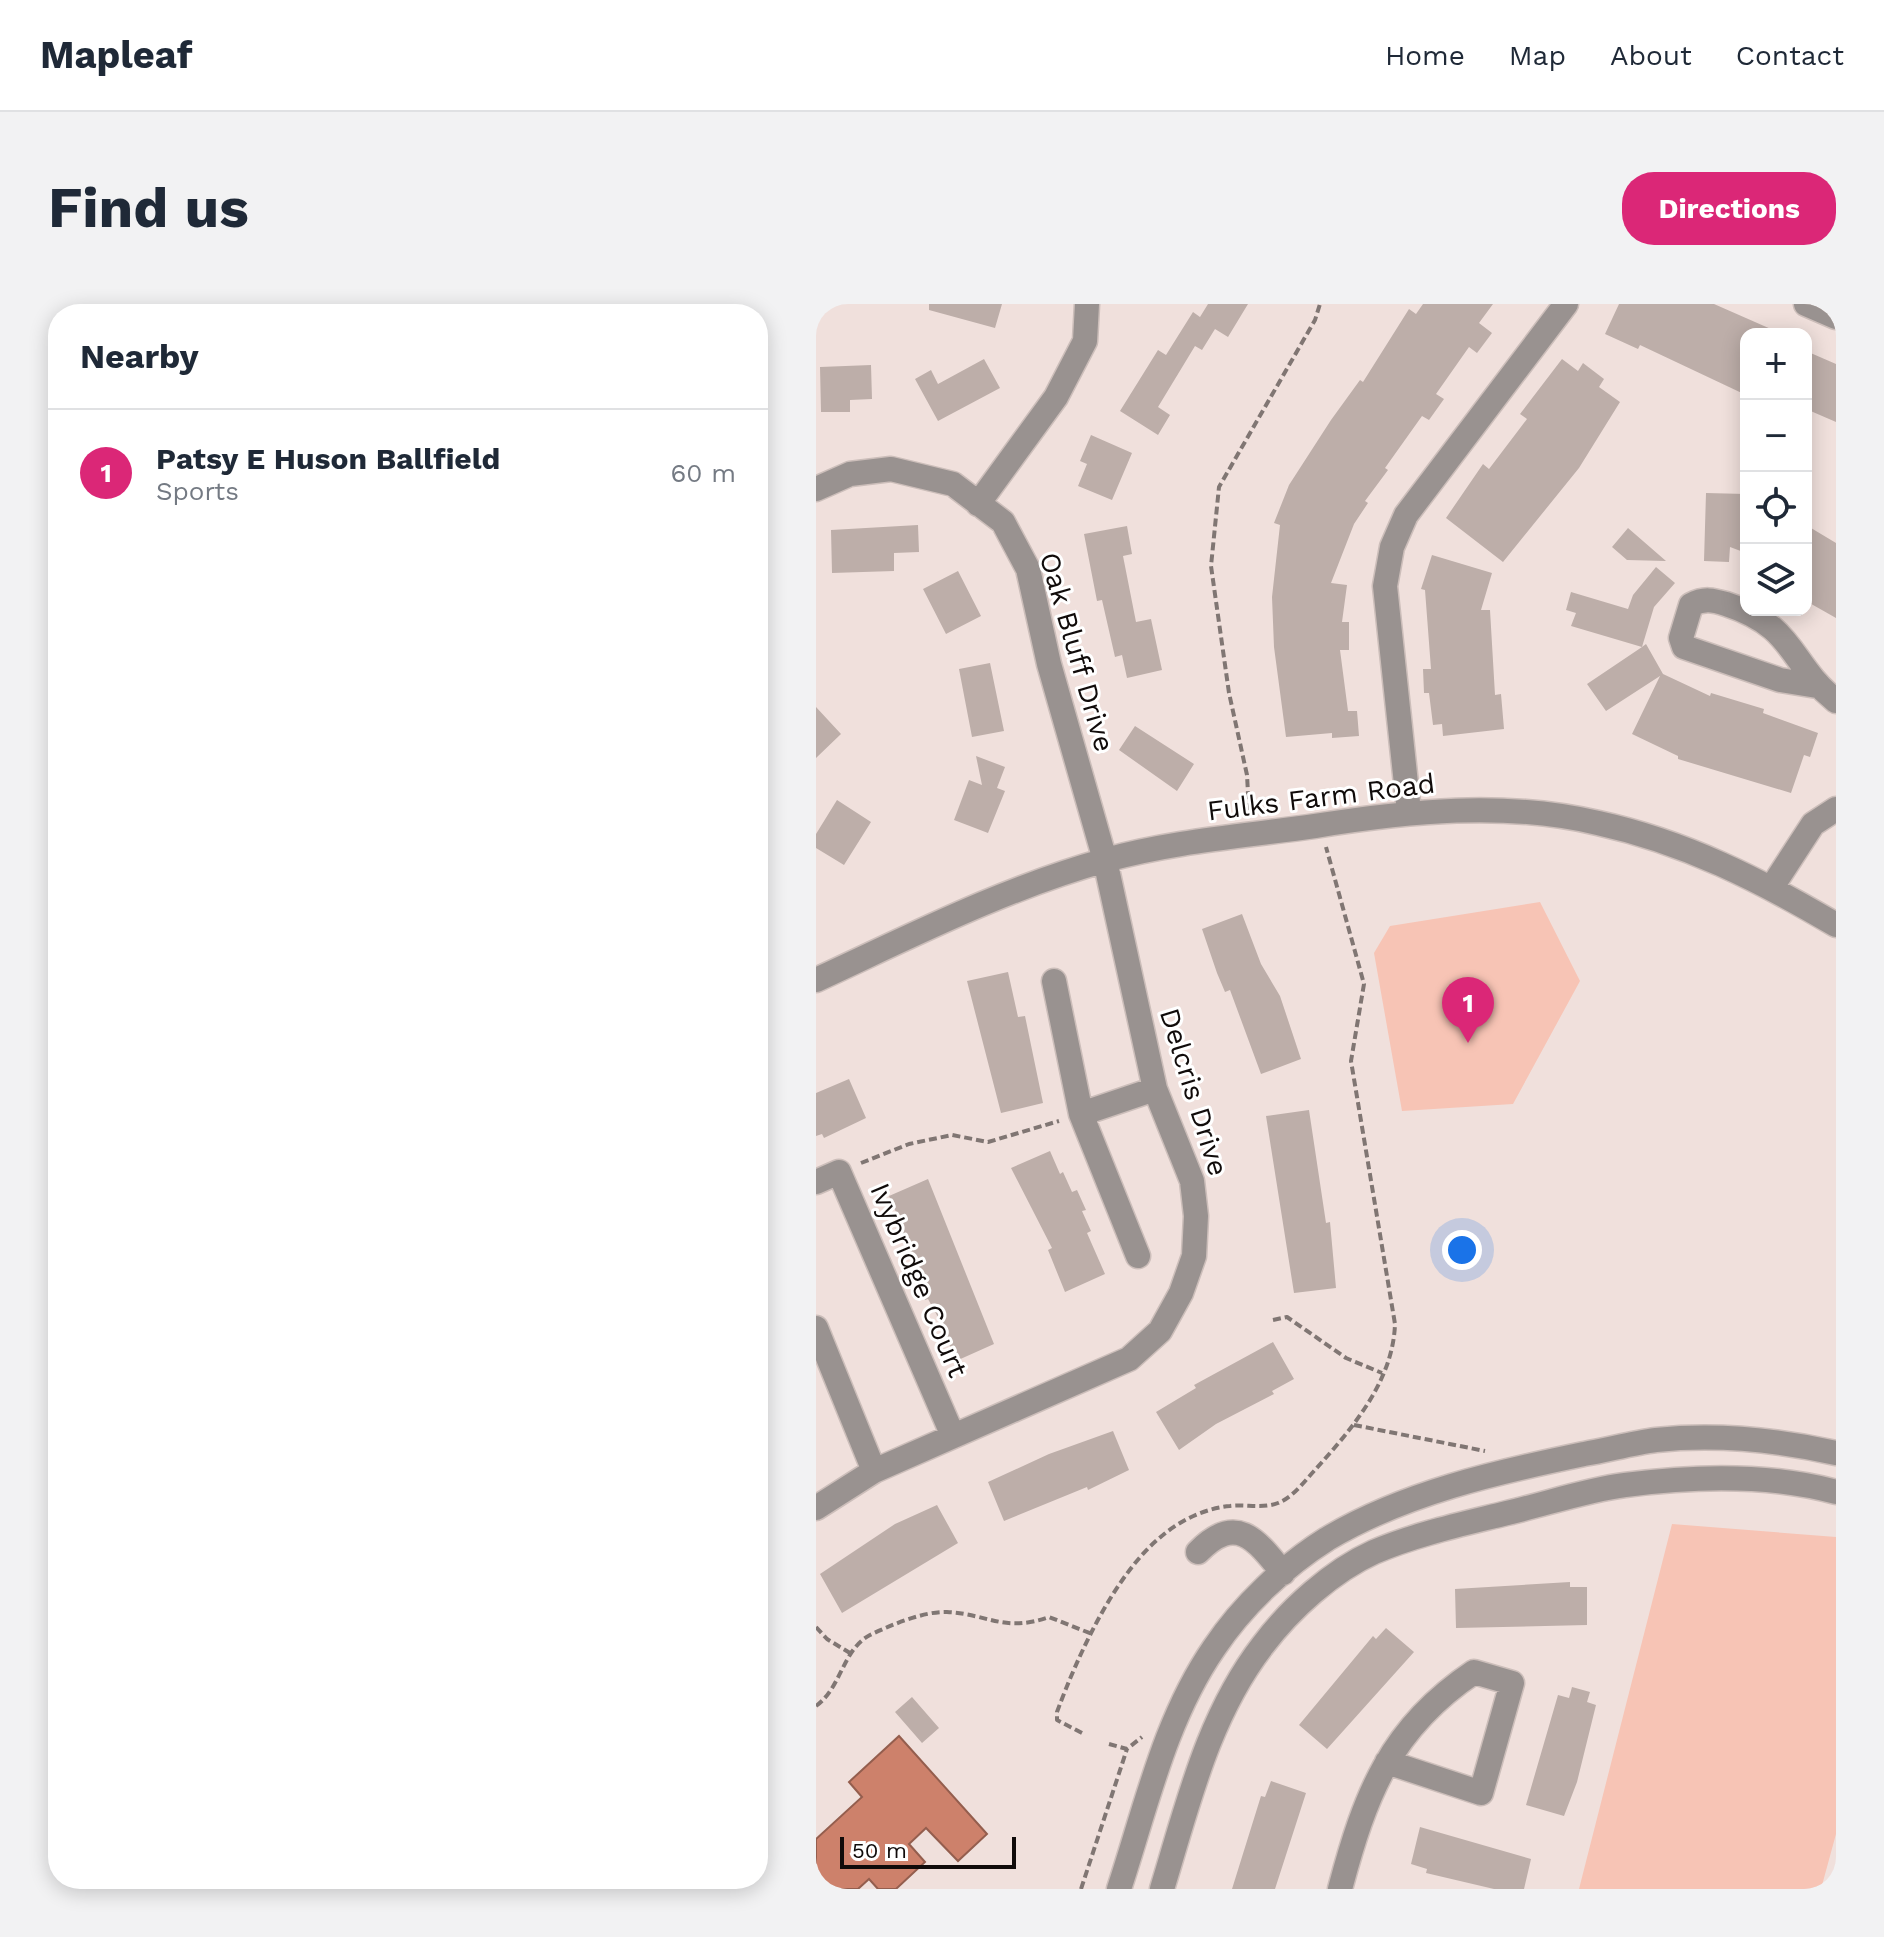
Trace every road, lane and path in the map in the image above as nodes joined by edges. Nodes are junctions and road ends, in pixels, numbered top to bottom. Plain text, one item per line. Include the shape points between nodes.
1 (1087, 304) edge
2 (1320, 304) edge
3 (1566, 304) edge
4 (1806, 304) edge
5 (1836, 317) edge
6 (816, 489) edge
7 (978, 504) junction
8 (1827, 694) edge
9 (1836, 809) edge
10 (1409, 812) junction
11 (1320, 825) junction
12 (1250, 835) junction
13 (1105, 860) junction
14 (1772, 887) junction
15 (1836, 925) edge
16 (816, 980) edge
17 (1054, 981) dead end
18 (1155, 1089) junction
19 (1081, 1114) junction
20 (839, 1172) junction
21 (816, 1182) edge
22 (1138, 1256) dead end
23 (1273, 1320) dead end
24 (816, 1328) edge
25 (1383, 1374) junction
26 (1354, 1425) junction
27 (953, 1436) junction
28 (1836, 1453) edge
29 (1495, 1454) dead end
30 (874, 1471) junction
31 (1836, 1492) edge
32 (816, 1508) edge
33 (1198, 1552) dead end
34 (1283, 1573) junction
35 (816, 1627) edge
36 (1092, 1634) junction
37 (850, 1653) junction
38 (816, 1706) edge
39 (1150, 1730) dead end
40 (1082, 1733) dead end
41 (1109, 1744) dead end
42 (1127, 1749) junction
43 (1387, 1762) junction
44 (1081, 1889) edge
45 (1119, 1889) edge
46 (1162, 1889) edge
47 (1340, 1889) edge

1 - 7 street via 1085,341 1056,397
2 - 12 path via 1219,487 1211,566 1247,775
3 - 10 street via 1406,515 1392,547 1385,586
4 - 5 street
6 - 7 street, Oak Bluff Drive via 850,474 891,469 953,484
7 - 13 street, Oak Bluff Drive via 1003,522 1028,569
8 - 8 street via 1790,643 1761,619 1712,600 1691,605 1681,638 1684,647
9 - 14 street via 1813,824
10 - 11 street, Fulks Farm Road
10 - 14 street, Fulks Farm Road via 1501,810 1596,822 1691,849
11 - 12 street, Fulks Farm Road
11 - 25 path via 1364,984 1351,1061 1395,1324
12 - 13 street, Fulks Farm Road
13 - 16 street, Fulks Farm Road via 996,897
13 - 18 street, Delcris Drive
14 - 15 street, Fulks Farm Road
17 - 19 street
18 - 19 street
18 - 27 street, Delcris Drive via 1192,1181 1196,1216 1194,1256 1160,1331 1129,1359
19 - 20 path via 988,1142 952,1135 909,1144
19 - 22 street
20 - 21 street, Ivybridge Court
20 - 27 street, Ivybridge Court
23 - 25 path via 1287,1317 1346,1358
24 - 30 street
25 - 26 path
26 - 29 path
26 - 36 path via 1281,1502 1209,1510 1165,1533 1132,1571
27 - 30 street, Delcris Drive
28 - 34 street via 1747,1439 1656,1440 1561,1459 1397,1505 1324,1541
30 - 32 street, Delcris Drive
31 - 46 street via 1717,1478 1623,1485 1450,1527 1374,1552 1339,1572 1265,1642 1229,1691 1204,1750
33 - 34 street via 1228,1530 1241,1532
34 - 45 street via 1231,1626 1193,1682 1173,1722
35 - 37 path
36 - 37 path via 1049,1617 1025,1626 947,1612 871,1635
36 - 40 path via 1057,1712 1057,1720
37 - 38 path via 835,1686
39 - 42 path
41 - 42 path
42 - 44 path
43 - 43 street via 1396,1745 1449,1689 1474,1672 1512,1683 1481,1793
43 - 47 street via 1360,1814

